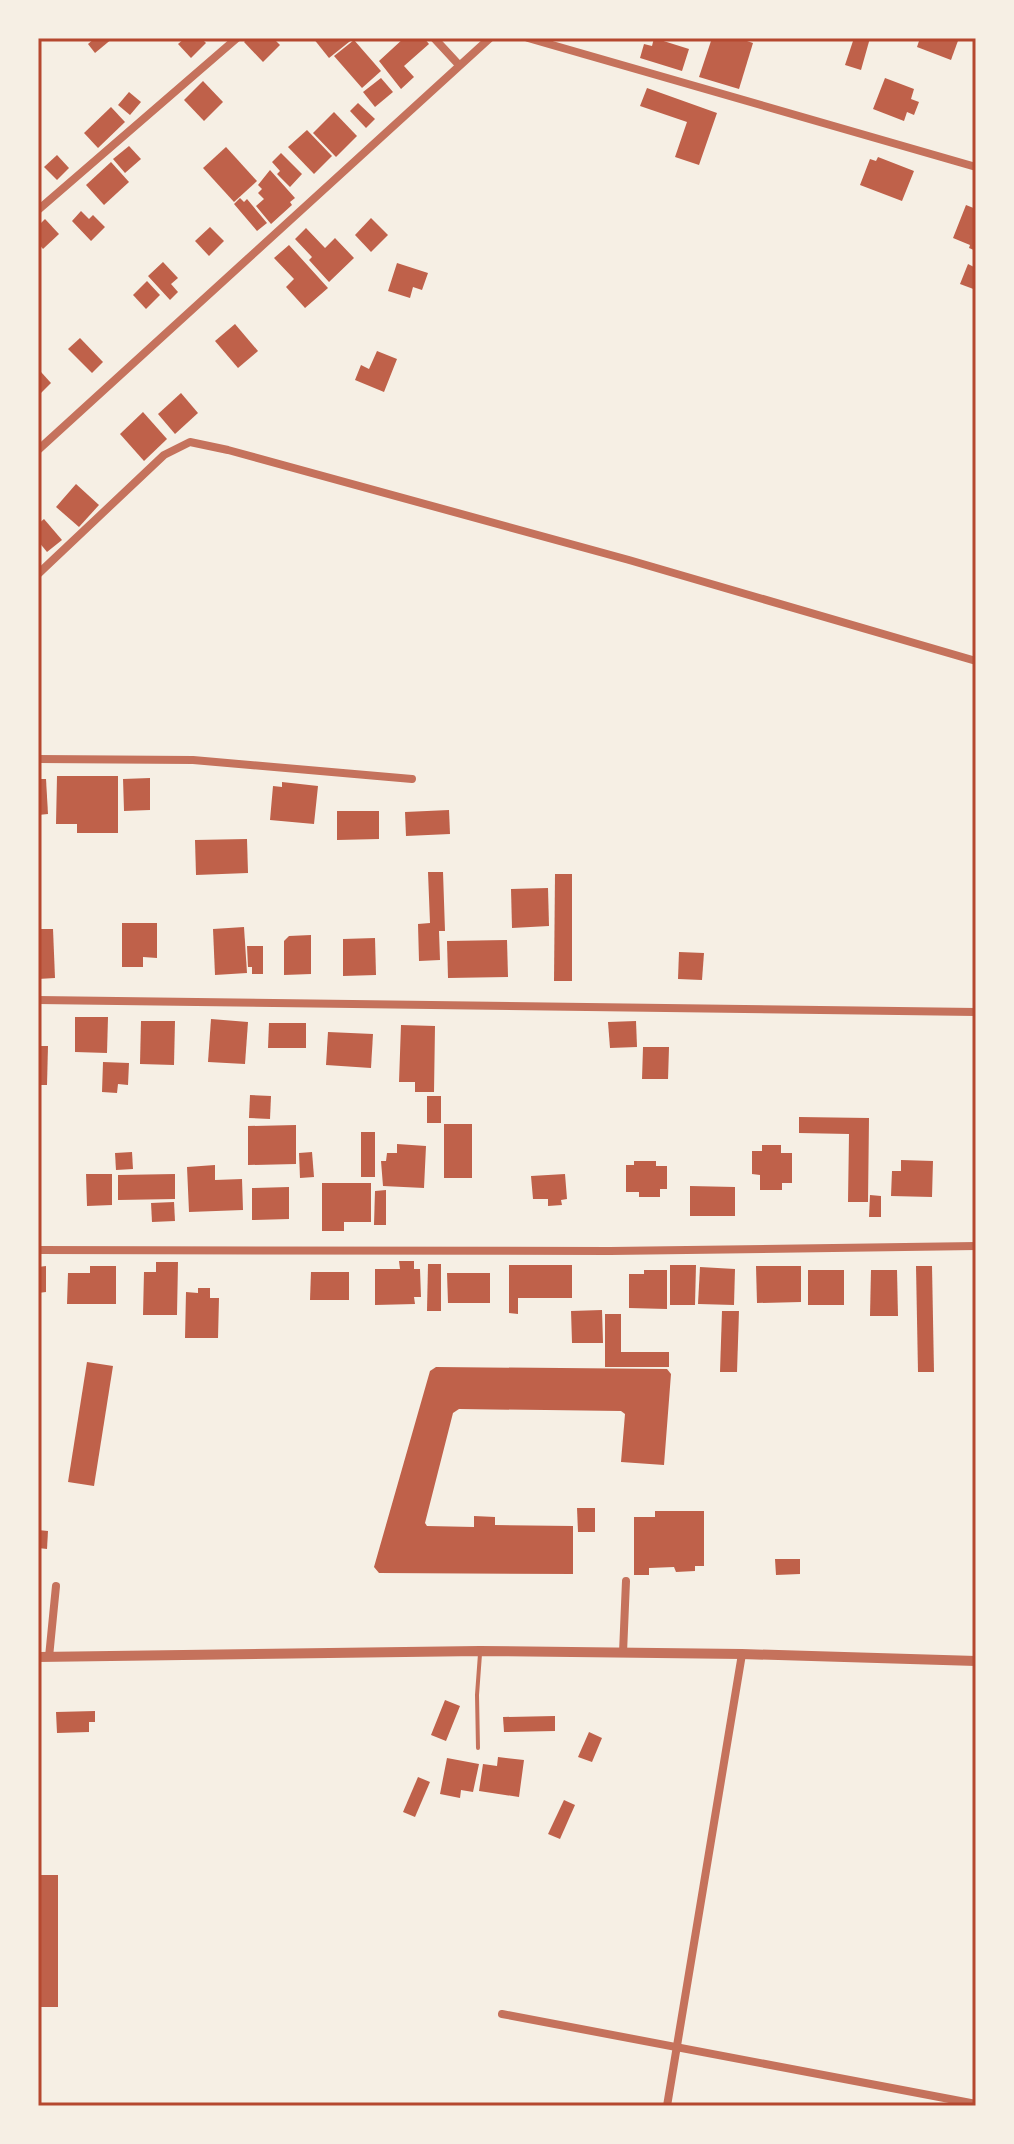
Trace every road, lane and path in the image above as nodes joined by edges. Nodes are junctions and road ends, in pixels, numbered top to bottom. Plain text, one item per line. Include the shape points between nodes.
1 (237, 38) edge
2 (434, 38) edge
3 (490, 38) edge
4 (528, 38) edge
5 (459, 65) junction
6 (976, 167) edge
7 (38, 210) edge
8 (38, 450) edge
9 (38, 574) edge
10 (976, 661) edge
11 (38, 759) edge
12 (412, 779) dead end
13 (38, 1000) edge
14 (976, 1012) edge
15 (976, 1246) edge
16 (38, 1250) edge
17 (626, 1581) dead end
18 (56, 1586) dead end
19 (480, 1651) junction
20 (623, 1653) junction
21 (742, 1654) junction
22 (44, 1657) edge
23 (976, 1661) edge
24 (478, 1748) dead end
25 (502, 2014) dead end
26 (677, 2049) junction
27 (976, 2104) edge
28 (667, 2106) edge

1 - 7 street
2 - 5 street
3 - 5 street
4 - 6 street
5 - 8 street
9 - 10 street via 164,455 190,442 614,555
11 - 12 street via 193,760
13 - 14 street
15 - 16 street
17 - 20 street
18 - 22 street
19 - 20 street
19 - 22 street
19 - 24 lane
20 - 21 street
21 - 23 street
21 - 26 street
25 - 26 street
26 - 27 street
26 - 28 street

